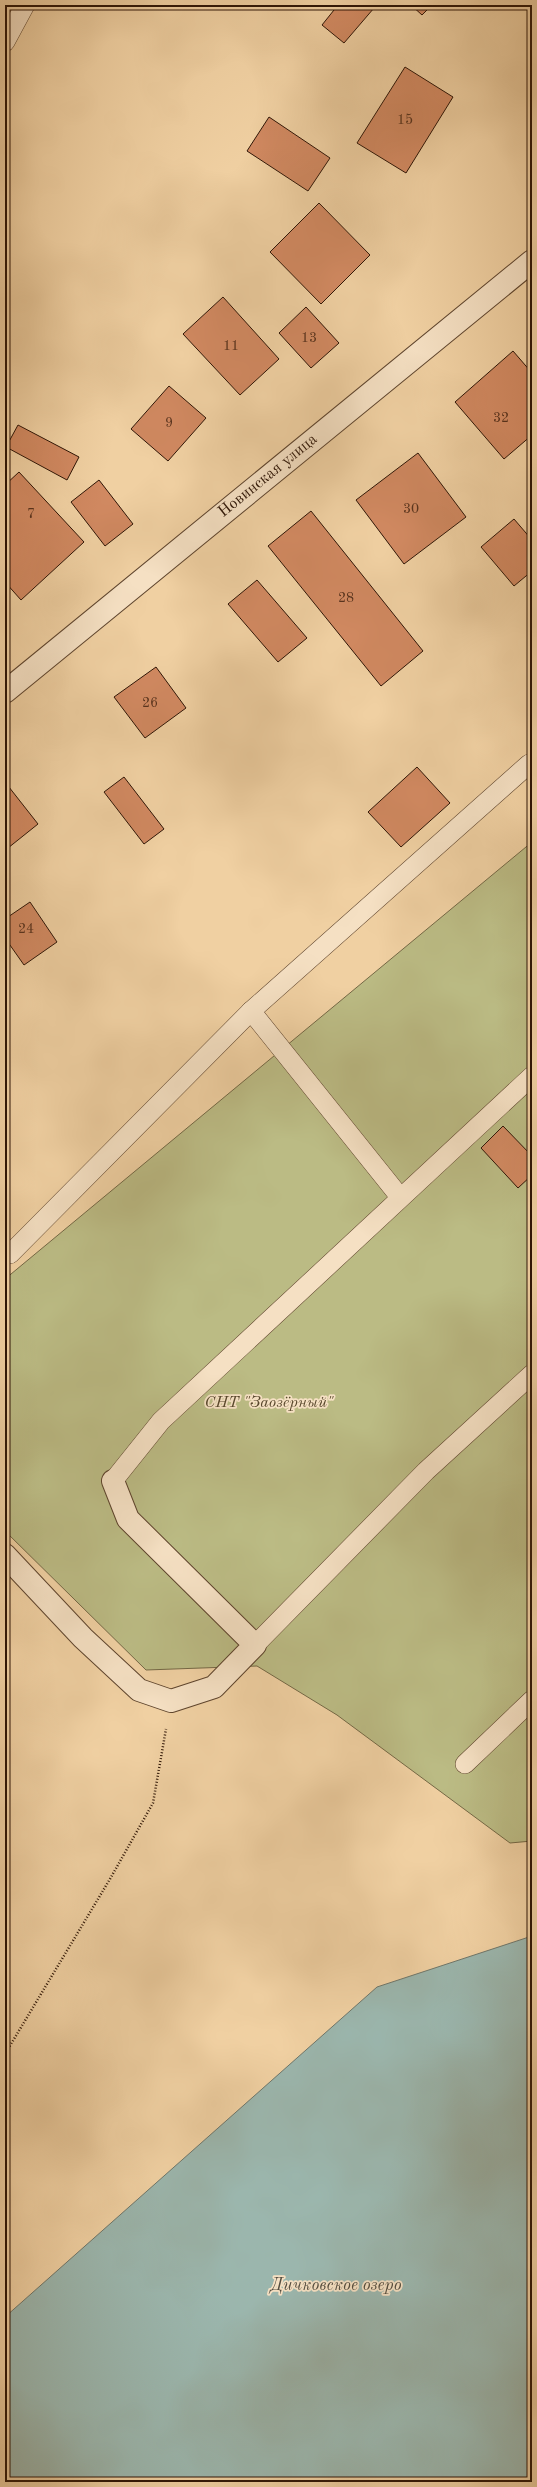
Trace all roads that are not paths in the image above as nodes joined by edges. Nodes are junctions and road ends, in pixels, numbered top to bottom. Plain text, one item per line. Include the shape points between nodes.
1 (24, 5) edge
2 (5, 42) edge
3 (532, 261) edge
4 (5, 692) edge
5 (529, 764) dead end
6 (251, 1011) junction
7 (532, 1076) edge
8 (400, 1197) junction
9 (10, 1254) dead end
10 (532, 1374) edge
11 (113, 1481) joint
12 (5, 1555) edge
13 (256, 1645) junction
14 (532, 1700) edge
15 (465, 1764) dead end

1 - 2 lane
3 - 4 street, Новинская улица
5 - 6 lane
6 - 8 lane
6 - 9 lane
7 - 8 lane
8 - 11 lane via 161,1420
10 - 13 lane via 426,1472
11 - 13 street via 128,1519
12 - 13 street via 83,1638 139,1690 171,1701 214,1687
14 - 15 lane

